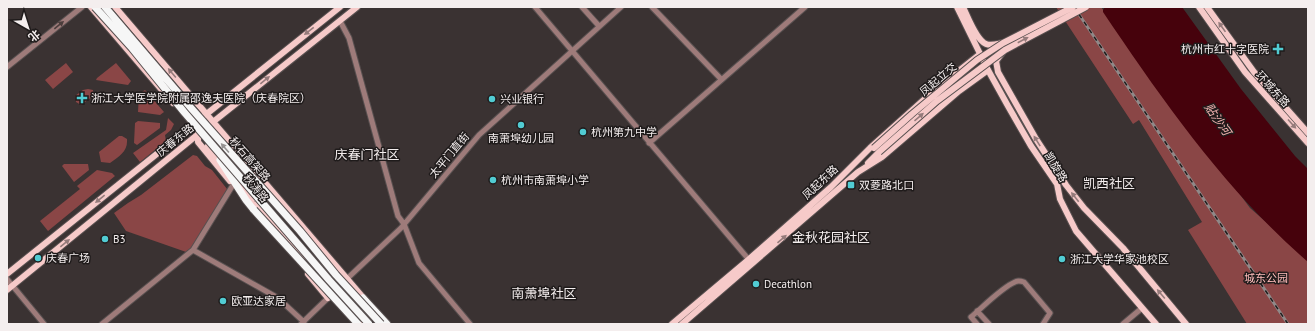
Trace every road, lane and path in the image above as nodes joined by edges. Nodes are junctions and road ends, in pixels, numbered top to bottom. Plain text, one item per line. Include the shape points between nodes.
1 (82, 7) edge
2 (91, 7) edge
3 (95, 7) edge
4 (105, 7) edge
5 (115, 7) edge
6 (357, 7) edge
7 (535, 7) edge
8 (582, 7) edge
9 (621, 7) edge
10 (652, 7) edge
11 (805, 7) edge
12 (956, 7) edge
13 (963, 7) edge
14 (1073, 7) edge
15 (1086, 7) edge
16 (1199, 7) edge
17 (1207, 7) edge
18 (337, 8) edge
19 (340, 21) junction
20 (599, 26) junction
21 (1004, 47) junction
22 (572, 51) junction
23 (980, 54) junction
24 (7, 67) edge
25 (988, 70) junction
26 (721, 79) junction
27 (1259, 83) junction
28 (206, 114) junction
29 (212, 122) junction
30 (191, 125) junction
31 (1308, 133) edge
32 (198, 134) junction
33 (649, 143) junction
34 (1308, 143) edge
35 (877, 150) junction
36 (220, 160) junction
37 (858, 172) junction
38 (234, 185) junction
39 (831, 186) junction
40 (404, 224) junction
41 (193, 250) junction
42 (750, 262) junction
43 (7, 274) edge
44 (7, 279) edge
45 (347, 280) junction
46 (13, 286) junction
47 (7, 290) edge
48 (333, 292) junction
49 (328, 298) junction
50 (363, 298) joint
51 (1142, 308) junction
52 (977, 311) junction
53 (302, 323) edge
54 (44, 324) edge
55 (102, 324) edge
56 (358, 324) edge
57 (364, 324) edge
58 (370, 324) edge
59 (381, 324) edge
60 (386, 324) edge
61 (470, 324) edge
62 (672, 324) edge
63 (682, 324) edge
64 (977, 324) edge
65 (989, 324) edge
66 (1043, 324) edge
67 (1123, 324) edge
68 (1156, 324) edge
69 (1186, 324) edge

24 -> 1 street
2 - 30 main road, 秋涛路
3 - 58 highway, 秋石高架路, bridge via 324,275
59 -> 4 highway, 秋石高架路, bridge
28 -> 5 main road, 秋涛路
6 - 19 main road, 庆春东路
7 - 22 street
8 - 20 street
9 - 20 street, 太平门直街
10 - 26 street
11 - 26 street
12 - 23 main road, 凯旋路
13 - 21 main road via 972,27 985,44
14 - 21 main road, 凤起立交, bridge
21 -> 15 main road, 凤起立交, bridge
16 - 27 main road, 环城东路 via 1245,72
27 -> 17 main road, 环城东路
18 -> 28 main road, 庆春东路
29 -> 19 main road, 庆春东路
19 - 40 street via 349,38 398,216
20 - 22 street, 太平门直街
21 - 35 main road, 凤起立交, bridge via 977,60 912,114
69 -> 21 main road, bridge via 1066,185 998,72 996,61
22 - 33 street
22 - 40 street, 太平门直街 via 479,135
23 - 25 main road, 凯旋路
23 - 39 main road, 凤起东路 via 937,88
37 -> 25 main road, 凤起东路 via 882,157 959,91
25 - 51 main road, 凯旋路 via 1031,146 1057,184 1060,199 1076,231
26 - 33 street
27 - 31 main road, 环城东路
27 -> 34 main road, 环城东路
28 - 29 main road, 秋涛路
28 - 30 main road, 庆春东路
29 - 32 main road, 庆春东路
29 - 45 main road, 秋涛路
30 - 32 main road, 秋涛路
30 -> 43 main road, 庆春东路
32 - 36 main road, 秋涛路
32 - 38 main road via 198,142
46 -> 32 main road, 庆春东路
33 - 42 street
35 - 37 main road, 凤起立交
35 - 39 main road, 凤起立交
36 - 48 main road, 秋涛路
36 - 56 highway, bridge via 254,210
42 -> 37 main road, 凤起东路
38 - 41 street
38 - 49 main road
39 - 42 main road, 凤起东路
40 - 45 street, 太平门直街
40 - 61 street via 419,263
41 - 53 street via 278,298
41 - 55 street
42 - 62 main road, 凤起东路
42 - 63 main road, 凤起东路
44 - 46 street
45 - 48 street, 太平门直街
45 - 50 main road, 秋涛路
46 - 47 main road, 庆春东路
46 - 54 street
48 - 49 street, 太平门直街
48 - 57 main road, 秋涛路
49 - 53 street, 太平门直街
50 - 60 highway
51 - 67 street
51 - 68 main road, 凯旋路
52 - 64 street via 971,317
52 - 65 street
52 - 66 street via 1005,288 1020,281 1024,282 1050,313

